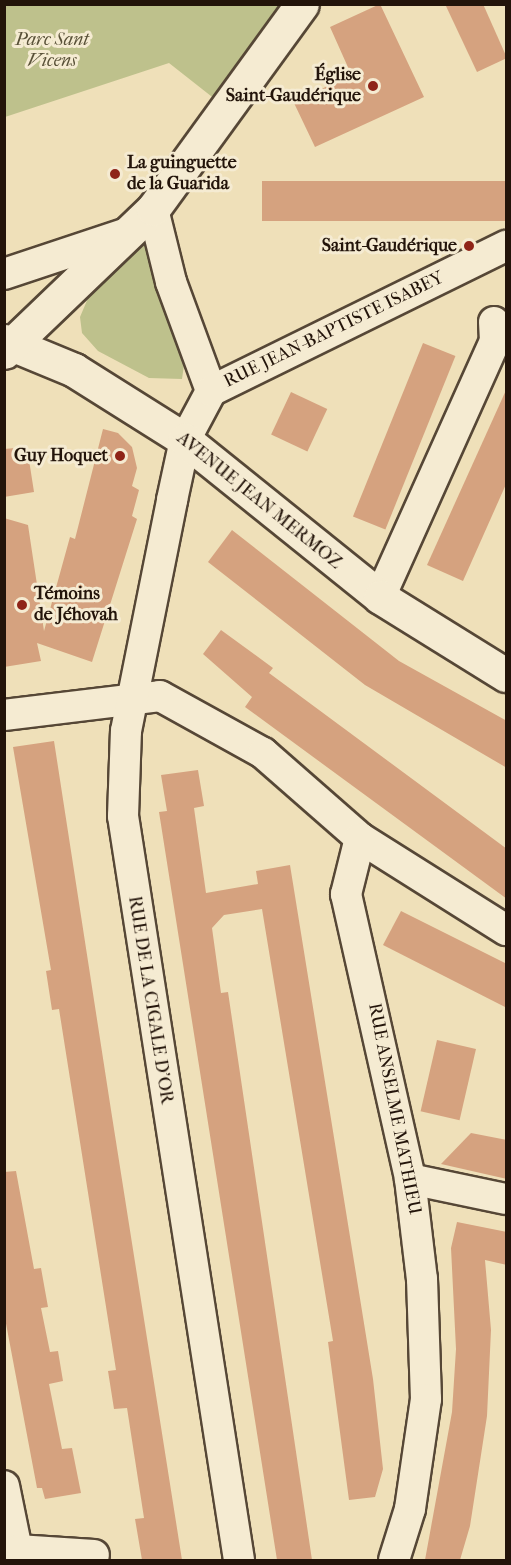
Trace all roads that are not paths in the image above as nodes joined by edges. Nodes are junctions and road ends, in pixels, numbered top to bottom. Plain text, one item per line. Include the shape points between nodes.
1 (302, 4) edge
2 (153, 208) junction
3 (127, 233) junction
4 (507, 246) edge
5 (4, 274) edge
6 (494, 322) dead end
7 (7, 346) edge
8 (211, 392) junction
9 (185, 440) junction
10 (380, 597) junction
11 (507, 675) edge
12 (136, 695) junction
13 (4, 715) edge
14 (360, 838) junction
15 (507, 930) edge
16 (410, 1179) junction
17 (507, 1199) edge
18 (4, 1486) edge
19 (94, 1555) dead end
20 (239, 1560) edge
21 (394, 1560) edge

1 - 2 street
2 - 3 street
2 - 8 street via 171,282
3 - 5 street
3 - 7 street
4 - 8 street, RUE JEAN-BAPTISTE ISABEY
6 - 10 street via 495,341
7 - 9 street, AVENUE JEAN MERMOZ via 74,370
8 - 9 street, RUE JEAN-BAPTISTE ISABEY
9 - 10 street, AVENUE JEAN MERMOZ
9 - 12 street, RUE DE LA CIGALE D'OR
10 - 11 street, AVENUE JEAN MERMOZ
12 - 13 street
12 - 14 street via 160,696 263,753
12 - 20 street, RUE DE LA CIGALE D'OR via 126,731 123,816
14 - 15 street
14 - 16 street, RUE ANSELME MATHIEU via 346,894
16 - 17 street
16 - 21 street, RUE ANSELME MATHIEU via 422,1279 426,1399 410,1509
18 - 19 street via 17,1550

